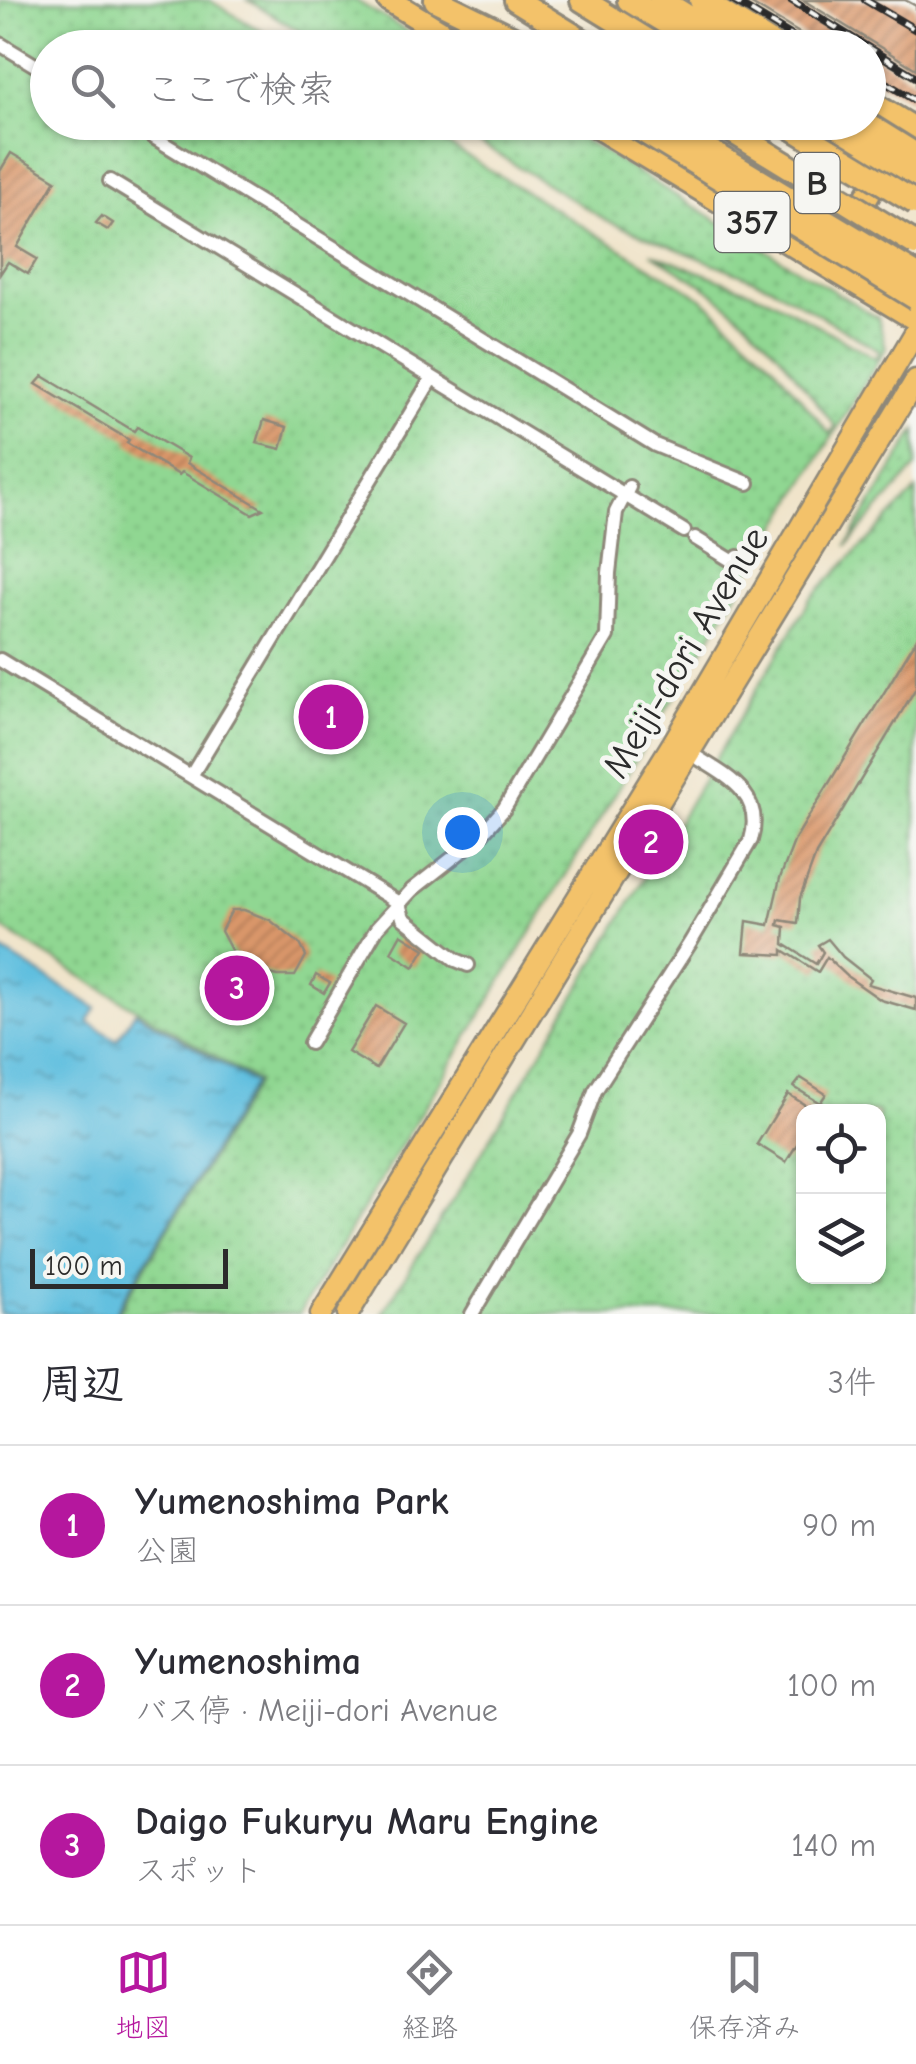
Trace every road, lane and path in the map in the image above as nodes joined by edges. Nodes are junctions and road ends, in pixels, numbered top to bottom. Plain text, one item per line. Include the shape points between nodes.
1 (389, 0) edge
2 (427, 0) edge
3 (436, 0) edge
4 (516, 0) edge
5 (582, 0) edge
6 (629, 0) edge
7 (661, 0) edge
8 (702, 0) edge
9 (437, 30) edge
10 (476, 30) edge
11 (497, 30) edge
12 (565, 30) edge
13 (631, 30) edge
14 (680, 30) edge
15 (709, 30) edge
16 (750, 30) edge
17 (0, 44) edge
18 (30, 62) edge
19 (886, 112) edge
20 (916, 130) edge
21 (886, 135) edge
22 (158, 140) edge
23 (617, 140) edge
24 (657, 140) edge
25 (692, 140) edge
26 (746, 140) edge
27 (812, 140) edge
28 (860, 140) edge
29 (886, 140) edge
30 (916, 154) edge
31 (916, 174) edge
32 (110, 181) dead end
33 (713, 199) junction
34 (916, 204) edge
35 (916, 244) edge
36 (916, 275) edge
37 (916, 298) edge
38 (916, 319) edge
39 (916, 331) edge
40 (432, 378) junction
41 (916, 380) edge
42 (748, 483) dead end
43 (627, 490) junction
44 (738, 556) dead end
45 (0, 660) edge
46 (690, 753) junction
47 (191, 776) junction
48 (400, 903) junction
49 (468, 964) dead end
50 (310, 1043) dead end
51 (320, 1314) edge
52 (348, 1314) edge
53 (472, 1314) edge

1 - 9 highway
2 - 10 highway
3 - 11 highway
4 - 12 highway
5 - 13 highway
6 - 14 highway
7 - 15 highway
8 - 16 highway
17 - 18 street
19 - 20 highway
21 - 30 highway, bridge
22 - 42 street via 656,445
23 - 33 highway, 357
24 - 37 highway, 357, bridge
25 - 36 highway, bridge
26 - 35 highway, B, bridge
27 - 34 highway, B, bridge
28 - 31 highway, bridge
29 - 33 highway via 890,157 840,238 824,240 753,204
32 - 40 street
33 - 38 highway, 357
39 - 51 main road, Meiji-dori Avenue via 673,743
40 - 43 street
40 - 47 street
41 - 46 main road, Meiji-dori Avenue
43 - 44 street via 734,562
43 - 48 street via 616,512 607,636 492,826
45 - 47 street
46 - 52 main road, Meiji-dori Avenue
46 - 53 street via 744,790 754,809 752,840 594,1091 579,1134
47 - 48 street
48 - 49 street via 404,918
48 - 50 street via 377,928

